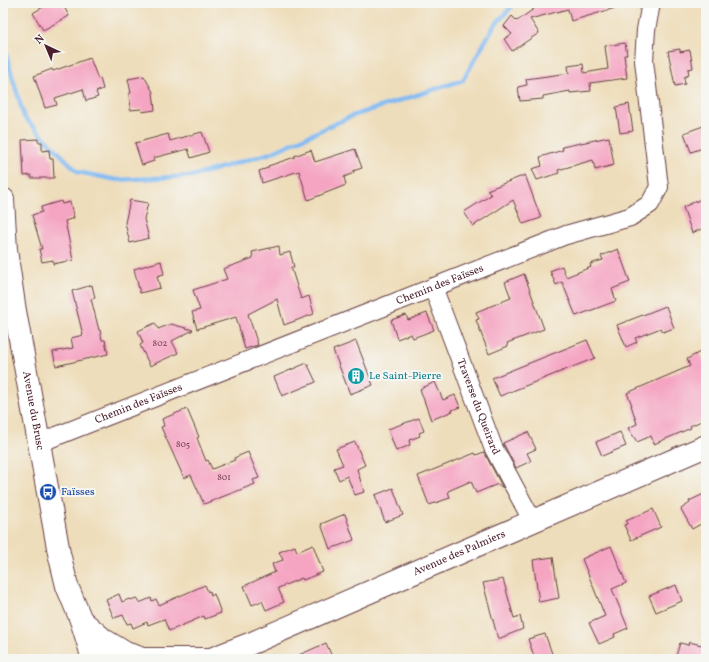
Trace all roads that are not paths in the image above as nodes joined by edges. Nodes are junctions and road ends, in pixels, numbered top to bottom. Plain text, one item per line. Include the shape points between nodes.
1 (651, 3) edge
2 (3, 199) edge
3 (433, 287) junction
4 (9, 313) edge
5 (39, 443) junction
6 (706, 446) edge
7 (533, 522) junction
8 (81, 620) junction
9 (137, 657) edge
10 (92, 659) edge
11 (106, 659) edge
12 (212, 659) edge

1 - 3 street, Chemin des Faïsses via 644,61 659,187 650,204 630,216 566,235
2 - 4 main road, Avenue du Brusc
3 - 5 street, Chemin des Faïsses
3 - 7 street, Traverse du Queirard via 493,447
4 - 5 main road, Avenue du Brusc
5 - 8 main road, Avenue du Brusc via 67,586
6 - 7 main road, Avenue des Palmiers
7 - 12 main road, Avenue des Palmiers
8 - 9 main road, Avenue du Brusc via 104,640
8 - 10 main road, Avenue du Brusc
9 - 11 main road, Avenue des Palmiers via 117,654
9 - 12 main road, Avenue des Palmiers

